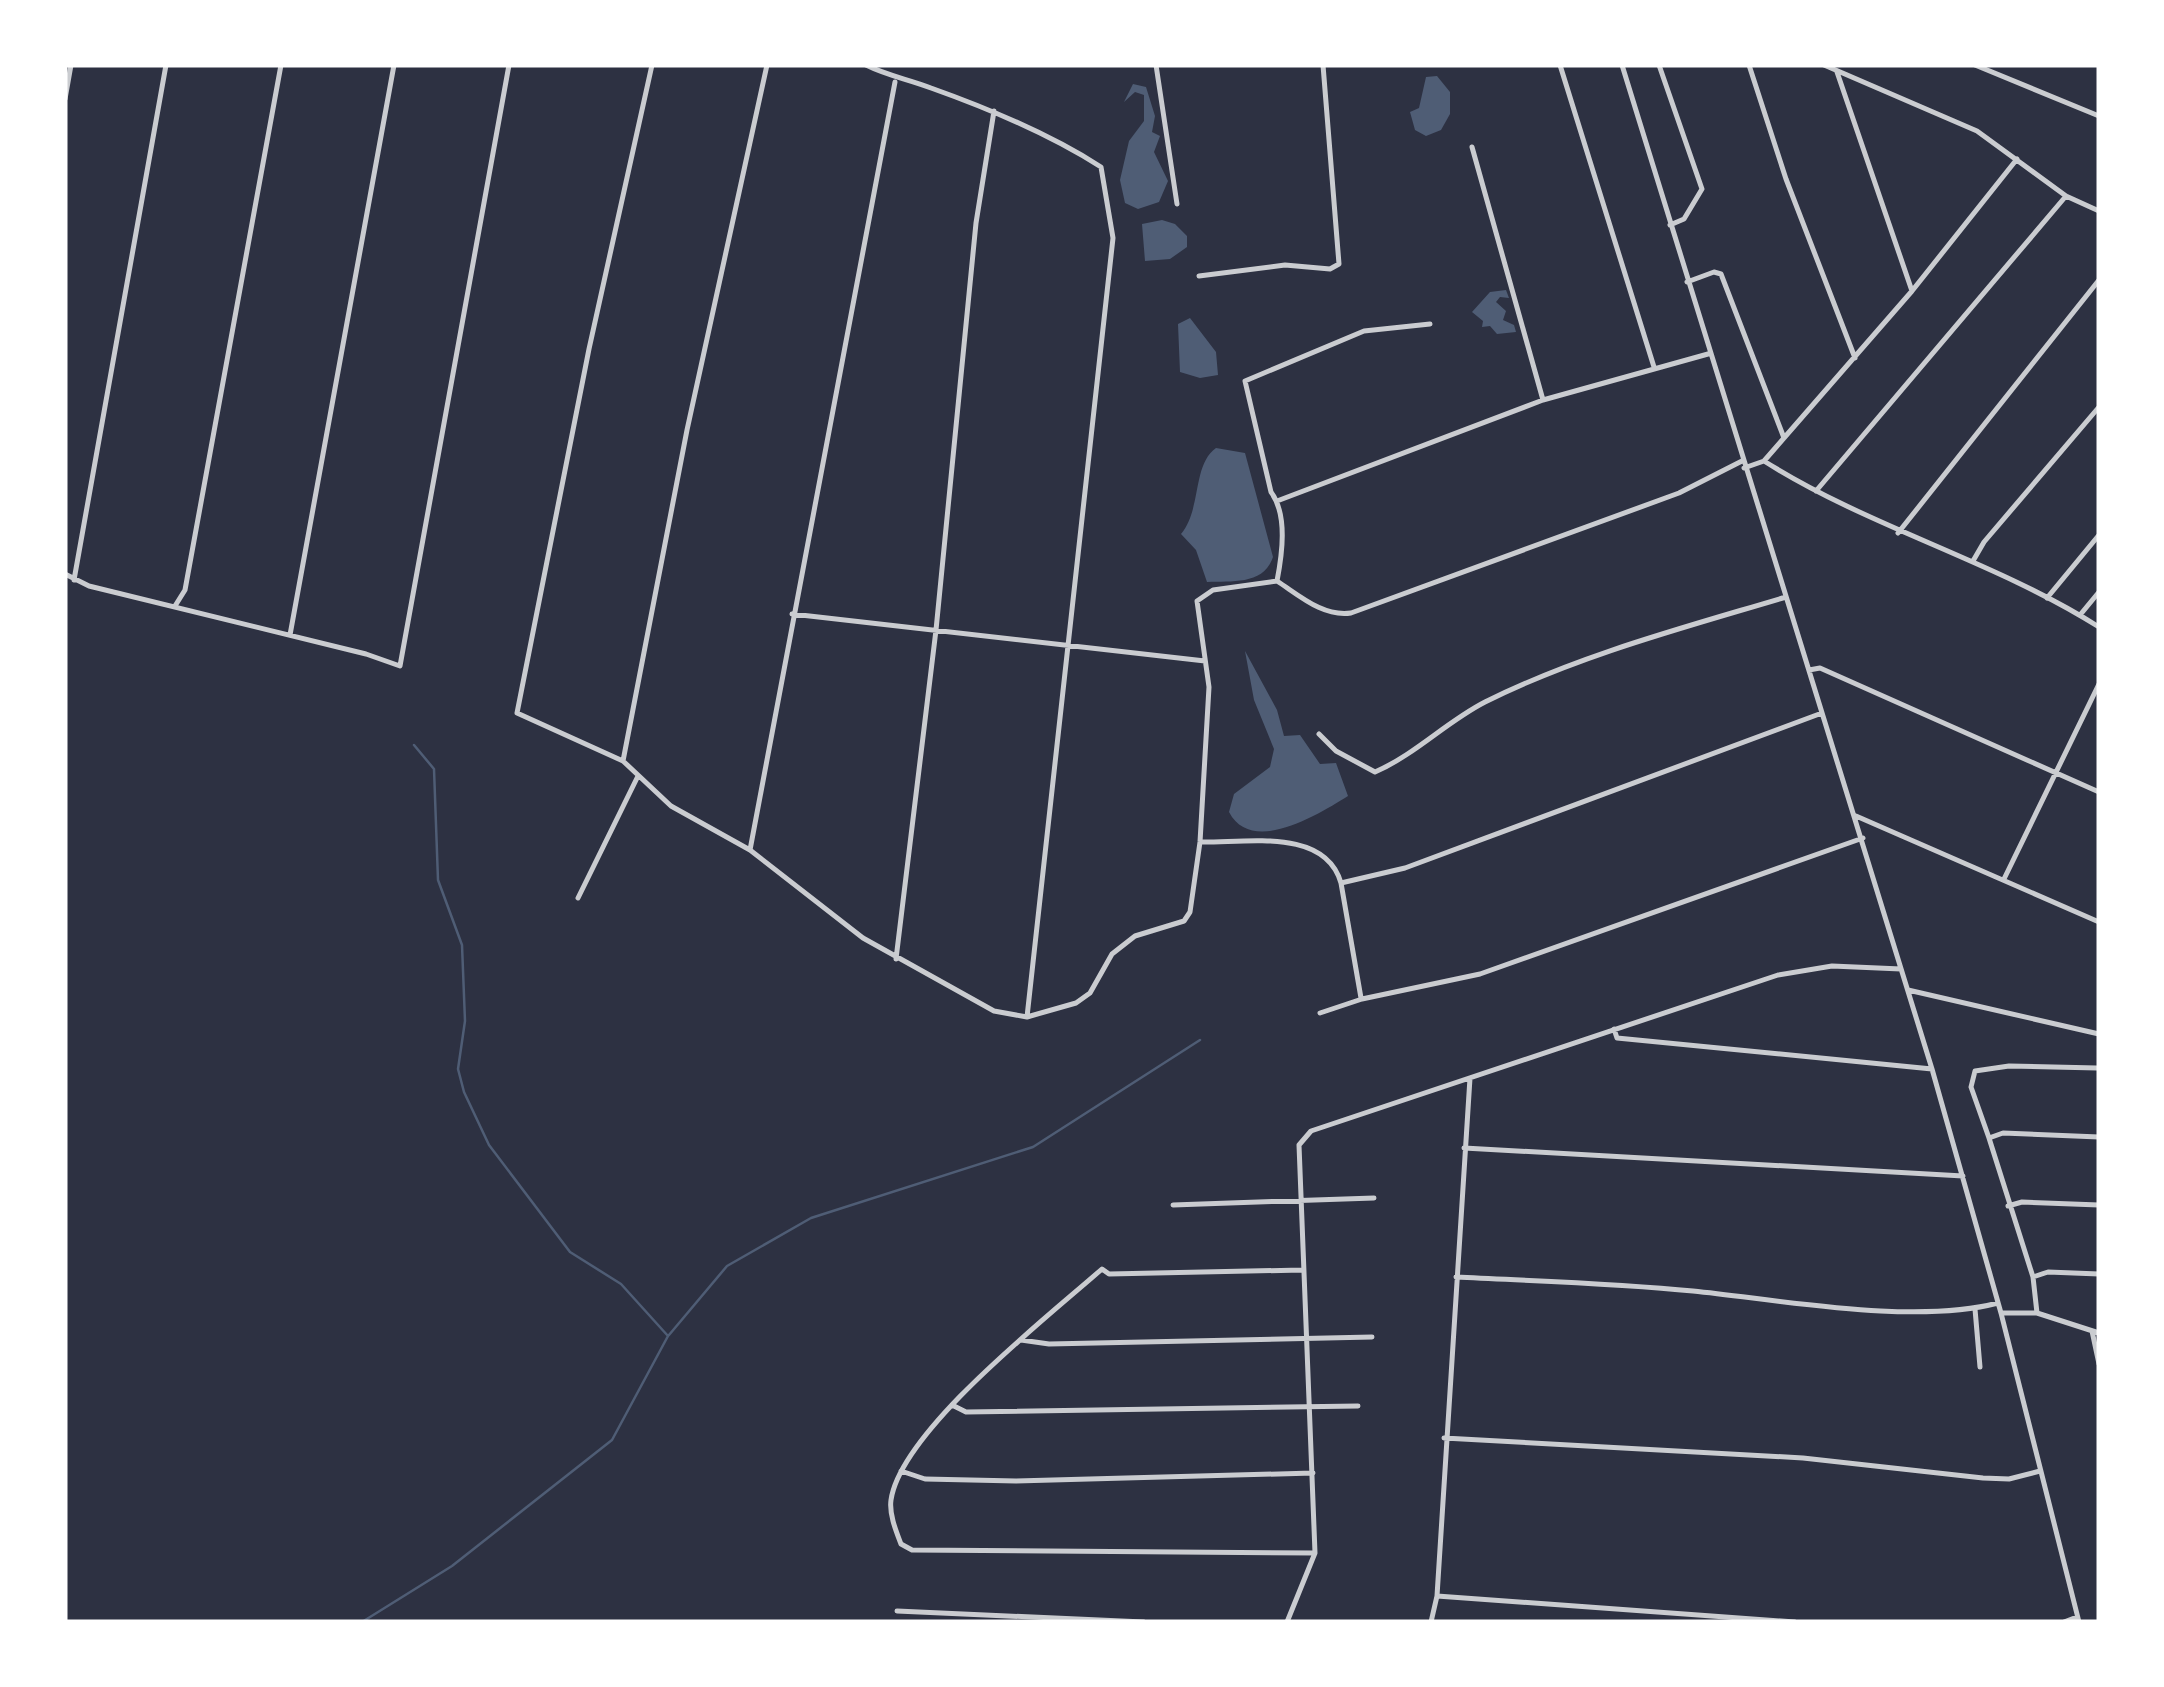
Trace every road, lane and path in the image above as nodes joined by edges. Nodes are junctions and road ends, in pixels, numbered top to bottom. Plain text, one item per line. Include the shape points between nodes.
1 (71, 65) edge
2 (166, 65) edge
3 (281, 65) edge
4 (394, 65) edge
5 (510, 65) edge
6 (652, 65) edge
7 (767, 65) edge
8 (866, 65) edge
9 (1156, 65) edge
10 (1323, 65) edge
11 (1560, 65) edge
12 (1622, 65) edge
13 (1659, 65) edge
14 (1749, 65) edge
15 (1824, 65) edge
16 (1975, 65) edge
17 (1837, 70) junction
18 (895, 80) junction
19 (65, 99) edge
20 (994, 112) junction
21 (2099, 116) edge
22 (1472, 147) dead end
23 (2017, 159) junction
24 (2066, 196) junction
25 (1177, 204) dead end
26 (2099, 211) edge
27 (1669, 225) junction
28 (1199, 276) dead end
29 (2099, 280) edge
30 (1686, 282) junction
31 (1912, 291) junction
32 (1430, 324) dead end
33 (1708, 354) junction
34 (1855, 358) junction
35 (1654, 367) junction
36 (1544, 400) junction
37 (2099, 407) edge
38 (1784, 438) junction
39 (1764, 461) junction
40 (1743, 464) junction
41 (1816, 491) junction
42 (1278, 501) junction
43 (1898, 532) junction
44 (2099, 536) edge
45 (1974, 561) junction
46 (65, 574) edge
47 (74, 580) junction
48 (1277, 581) junction
49 (2099, 592) edge
50 (1786, 598) junction
51 (2047, 598) junction
52 (175, 606) junction
53 (792, 614) junction
54 (2080, 615) junction
55 (2099, 627) edge
56 (936, 630) junction
57 (290, 635) junction
58 (1069, 645) junction
59 (1205, 660) junction
60 (1809, 670) junction
61 (2099, 684) edge
62 (1822, 713) junction
63 (1319, 734) dead end
64 (623, 762) junction
65 (2056, 772) junction
66 (638, 776) junction
67 (2099, 792) edge
68 (1856, 816) junction
69 (1863, 838) junction
70 (1200, 842) junction
71 (750, 850) junction
72 (2004, 880) junction
73 (1341, 882) junction
74 (578, 898) dead end
75 (2099, 922) edge
76 (896, 959) junction
77 (1901, 969) junction
78 (1908, 990) junction
79 (1362, 999) junction
80 (1320, 1012) dead end
81 (1028, 1016) junction
82 (1614, 1029) junction
83 (2099, 1034) edge
84 (2096, 1068) edge
85 (1932, 1069) junction
86 (1470, 1078) junction
87 (2099, 1137) edge
88 (1989, 1138) junction
89 (1464, 1148) junction
90 (1963, 1176) junction
91 (1374, 1198) dead end
92 (1300, 1200) junction
93 (1173, 1204) dead end
94 (2099, 1205) edge
95 (2008, 1206) junction
96 (1302, 1270) junction
97 (2099, 1274) edge
98 (1456, 1277) junction
99 (2033, 1277) junction
100 (1998, 1303) junction
101 (1975, 1308) junction
102 (2001, 1312) junction
103 (2037, 1313) junction
104 (2095, 1332) edge
105 (1372, 1337) dead end
106 (1306, 1338) junction
107 (1021, 1340) junction
108 (2099, 1364) edge
109 (1980, 1367) dead end
110 (952, 1404) junction
111 (1309, 1406) junction
112 (1358, 1406) dead end
113 (1444, 1438) junction
114 (900, 1471) junction
115 (2040, 1471) junction
116 (1313, 1473) junction
117 (1315, 1553) junction
118 (1437, 1596) junction
119 (896, 1611) dead end
120 (2078, 1620) edge
121 (1144, 1622) edge
122 (1286, 1622) edge
123 (1431, 1622) edge
124 (1795, 1622) edge
125 (2064, 1622) edge

1 - 19 street
2 - 47 street
3 - 52 street via 185,590
4 - 57 street
5 - 57 street via 400,666
6 - 64 street via 518,713
7 - 64 street
8 - 18 street
9 - 25 street
10 - 28 street via 1339,264
11 - 35 street
12 - 27 street
13 - 27 street via 1702,189 1684,219
14 - 34 street
15 - 17 street
16 - 21 street
17 - 23 street via 1978,131
17 - 31 street
18 - 20 street
18 - 53 street
20 - 56 street via 976,223
20 - 58 street via 1101,167 1113,238
22 - 36 street
23 - 24 street
23 - 31 street
24 - 26 street
24 - 41 street
27 - 30 street
29 - 43 street
30 - 33 street
30 - 38 street via 1720,274
31 - 34 street
32 - 42 street via 1364,331 1245,380
33 - 35 street
33 - 40 street
34 - 38 street
35 - 36 street
36 - 42 street
37 - 45 street
38 - 39 street
39 - 40 street
39 - 41 street
40 - 48 street via 1351,613 1322,610
40 - 50 street
41 - 43 street
42 - 48 street
43 - 45 street
44 - 51 street
45 - 51 street
46 - 47 street
47 - 52 street
48 - 59 street via 1214,590 1197,601
49 - 54 street
50 - 60 street
50 - 63 street via 1694,624 1483,703 1405,759 1375,772
51 - 54 street
52 - 57 street
53 - 56 street
53 - 71 street
54 - 55 street
56 - 58 street
56 - 76 street
58 - 59 street
58 - 81 street
59 - 70 street
60 - 62 street
60 - 65 street via 1820,668
61 - 65 street
62 - 68 street
62 - 73 street via 1424,861
64 - 66 street
65 - 67 street
65 - 72 street
66 - 71 street via 671,806
66 - 74 street
68 - 69 street
68 - 72 street
69 - 77 street
69 - 79 street via 1480,974
70 - 73 street via 1305,844 1326,856
70 - 81 street via 1184,921 1135,936 1112,954 1090,993 1076,1003
71 - 76 street
72 - 75 street
73 - 79 street
76 - 81 street via 994,1012
77 - 78 street
77 - 82 street via 1832,966 1778,975
78 - 83 street
78 - 85 street
79 - 80 street
82 - 85 street via 1617,1038
82 - 86 street
84 - 88 street via 1974,1072 1971,1088
85 - 90 street
86 - 89 street
86 - 92 street via 1310,1130 1298,1144
87 - 88 street
88 - 95 street
89 - 90 street
89 - 98 street
90 - 100 street
91 - 92 street
92 - 93 street
92 - 96 street
94 - 95 street
95 - 99 street
96 - 106 street
96 - 107 street via 1102,1269
97 - 99 street
98 - 101 street via 1864,1308
98 - 113 street
99 - 103 street
100 - 101 street
100 - 102 street
101 - 109 street
102 - 103 street
102 - 115 street
103 - 104 street
104 - 108 street
105 - 106 street
106 - 107 street
106 - 111 street
107 - 110 street
110 - 111 street via 966,1412
110 - 114 street
111 - 112 street
111 - 116 street
113 - 115 street via 1803,1458 1996,1478
113 - 118 street
114 - 116 street via 925,1479 1016,1481
114 - 117 street via 891,1500 894,1524 900,1544 912,1550
115 - 120 street
116 - 117 street
117 - 122 street
118 - 123 street
118 - 124 street
119 - 121 street
120 - 125 street

